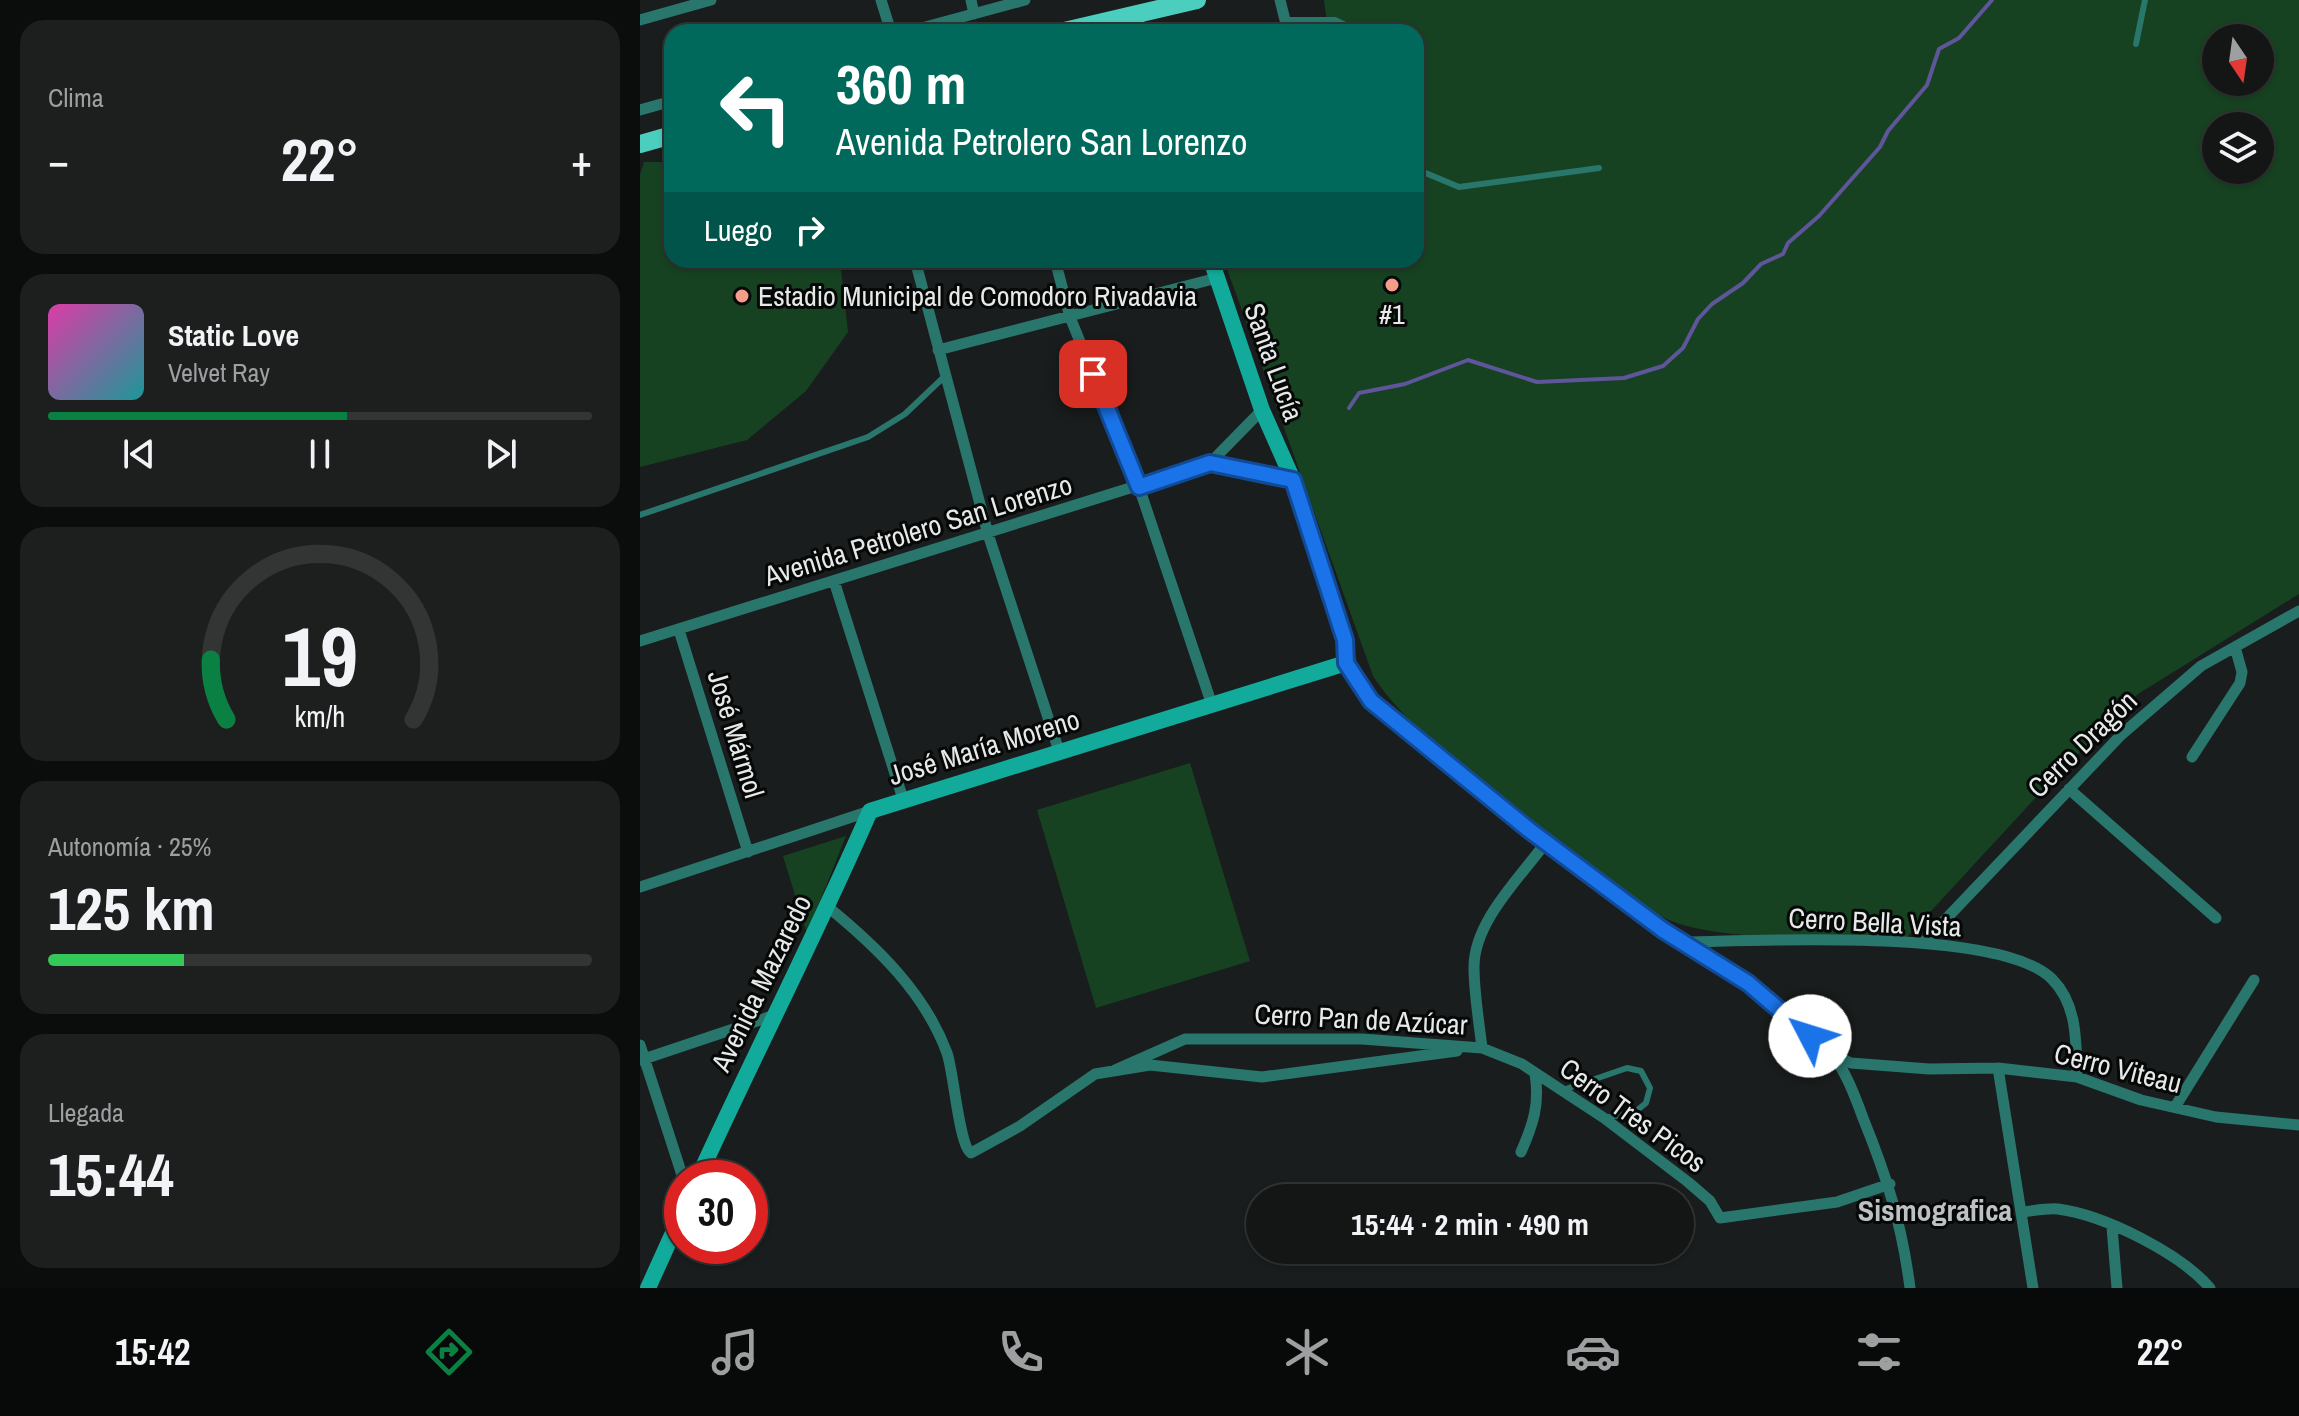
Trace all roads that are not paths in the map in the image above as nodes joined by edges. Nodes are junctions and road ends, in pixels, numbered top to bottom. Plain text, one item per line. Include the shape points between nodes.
1 (711, 0) edge
2 (881, 0) edge
3 (971, 0) edge
4 (1025, 0) edge
5 (1197, 0) edge
6 (1280, 0) edge
7 (2145, 0) edge
8 (974, 14) junction
9 (1146, 14) edge
10 (640, 20) edge
11 (888, 24) edge
12 (937, 24) edge
13 (1098, 24) edge
14 (1286, 24) edge
15 (1302, 24) edge
16 (1343, 24) edge
17 (2136, 44) dead end
18 (664, 103) edge
19 (640, 110) edge
20 (664, 137) edge
21 (640, 144) edge
22 (1599, 168) dead end
23 (1424, 172) edge
24 (917, 268) edge
25 (1057, 268) edge
26 (1214, 268) edge
27 (1217, 278) junction
28 (1070, 317) junction
29 (938, 350) junction
30 (945, 376) junction
31 (1262, 410) junction
32 (1210, 463) junction
33 (1293, 480) junction
34 (1139, 487) junction
35 (640, 515) edge
36 (988, 534) junction
37 (834, 581) junction
38 (2299, 611) edge
39 (679, 630) junction
40 (640, 641) edge
41 (2235, 647) junction
42 (1346, 663) junction
43 (1211, 702) junction
44 (1059, 751) junction
45 (2192, 757) dead end
46 (2069, 789) junction
47 (903, 799) junction
48 (870, 811) junction
49 (1546, 842) junction
50 (748, 852) junction
51 (640, 887) edge
52 (828, 907) junction
53 (2216, 918) dead end
54 (1682, 942) junction
55 (1924, 942) junction
56 (2254, 980) dead end
57 (772, 1016) junction
58 (640, 1045) edge
59 (1482, 1048) junction
60 (1831, 1054) junction
61 (642, 1059) edge
62 (1998, 1068) junction
63 (1115, 1070) junction
64 (1535, 1074) junction
65 (2077, 1077) junction
66 (1563, 1090) junction
67 (2175, 1107) junction
68 (1604, 1118) junction
69 (2299, 1125) edge
70 (1521, 1152) dead end
71 (677, 1160) edge
72 (706, 1160) edge
73 (1890, 1184) junction
74 (2021, 1212) junction
75 (2112, 1227) junction
76 (664, 1253) edge
77 (648, 1288) edge
78 (1910, 1288) edge
79 (2033, 1288) edge
80 (2117, 1288) edge
81 (2210, 1288) edge

1 - 10 street
2 - 11 street
3 - 8 street
4 - 8 street
5 - 9 main road
6 - 14 street
7 - 17 lane
8 - 12 street
9 - 13 main road
15 - 16 lane
18 - 19 street
20 - 21 main road
22 - 23 lane via 1459,187
24 - 29 street
25 - 28 street
26 - 27 street, Santa Lucía
27 - 28 street
27 - 31 street, Santa Lucía
28 - 29 street
28 - 34 street
29 - 30 street
30 - 35 lane via 905,414 868,437
30 - 36 street
31 - 32 street, Avenida Petrolero San Lorenzo
31 - 33 street, Santa Lucía
32 - 33 street
32 - 34 street, Avenida Petrolero San Lorenzo
33 - 42 street, Santa Lucía via 1345,640
34 - 36 street, Avenida Petrolero San Lorenzo
34 - 43 street
36 - 37 street, Avenida Petrolero San Lorenzo
36 - 44 street
37 - 39 street, Avenida Petrolero San Lorenzo
37 - 47 street
38 - 41 street, Cerro Dragón
39 - 40 street, Avenida Petrolero San Lorenzo
39 - 50 street, José Mármol
41 - 45 street via 2240,683
41 - 46 street, Cerro Dragón via 2201,666 2121,735
42 - 43 street, José María Moreno
42 - 49 street via 1371,701
43 - 44 street, José María Moreno
44 - 47 street, José María Moreno
46 - 53 street
46 - 55 street, Cerro Dragón
47 - 48 street, José María Moreno
48 - 50 street, José María Moreno
48 - 52 street, Avenida Mazaredo
49 - 54 street
49 - 59 street via 1479,940 1474,964
50 - 51 street, José María Moreno
52 - 57 street, Avenida Mazaredo
52 - 63 street, Cerro Pan de Azúcar via 874,945 908,983 952,1066 964,1143 971,1153 1095,1074
54 - 55 street, Cerro Bella Vista
54 - 60 street via 1748,983
55 - 65 street, Cerro Bella Vista via 2027,964 2052,978 2069,1003
56 - 67 street
57 - 61 street
57 - 72 street, Avenida Mazaredo
58 - 61 street
59 - 63 street, Cerro Pan de Azúcar via 1262,1077 1150,1065
59 - 63 street, Cerro Pan de Azúcar via 1362,1039 1185,1039
59 - 64 street, Cerro Tres Picos
60 - 62 street, Cerro Viteau via 1851,1063
60 - 73 street via 1853,1092
61 - 71 street
62 - 65 street, Cerro Viteau
62 - 74 street
64 - 66 street, Cerro Tres Picos
64 - 70 street via 1539,1098
65 - 67 street, Cerro Viteau
66 - 68 street, Cerro Tres Picos
66 - 68 lane via 1627,1068 1641,1071 1650,1088 1646,1103 1635,1112
67 - 69 street, Cerro Viteau via 2216,1117
68 - 73 street, Cerro Tres Picos via 1688,1182 1720,1218 1837,1202
73 - 78 street
74 - 75 street via 2055,1209 2088,1215
74 - 79 street
75 - 80 street
75 - 81 street via 2163,1250
76 - 77 street

